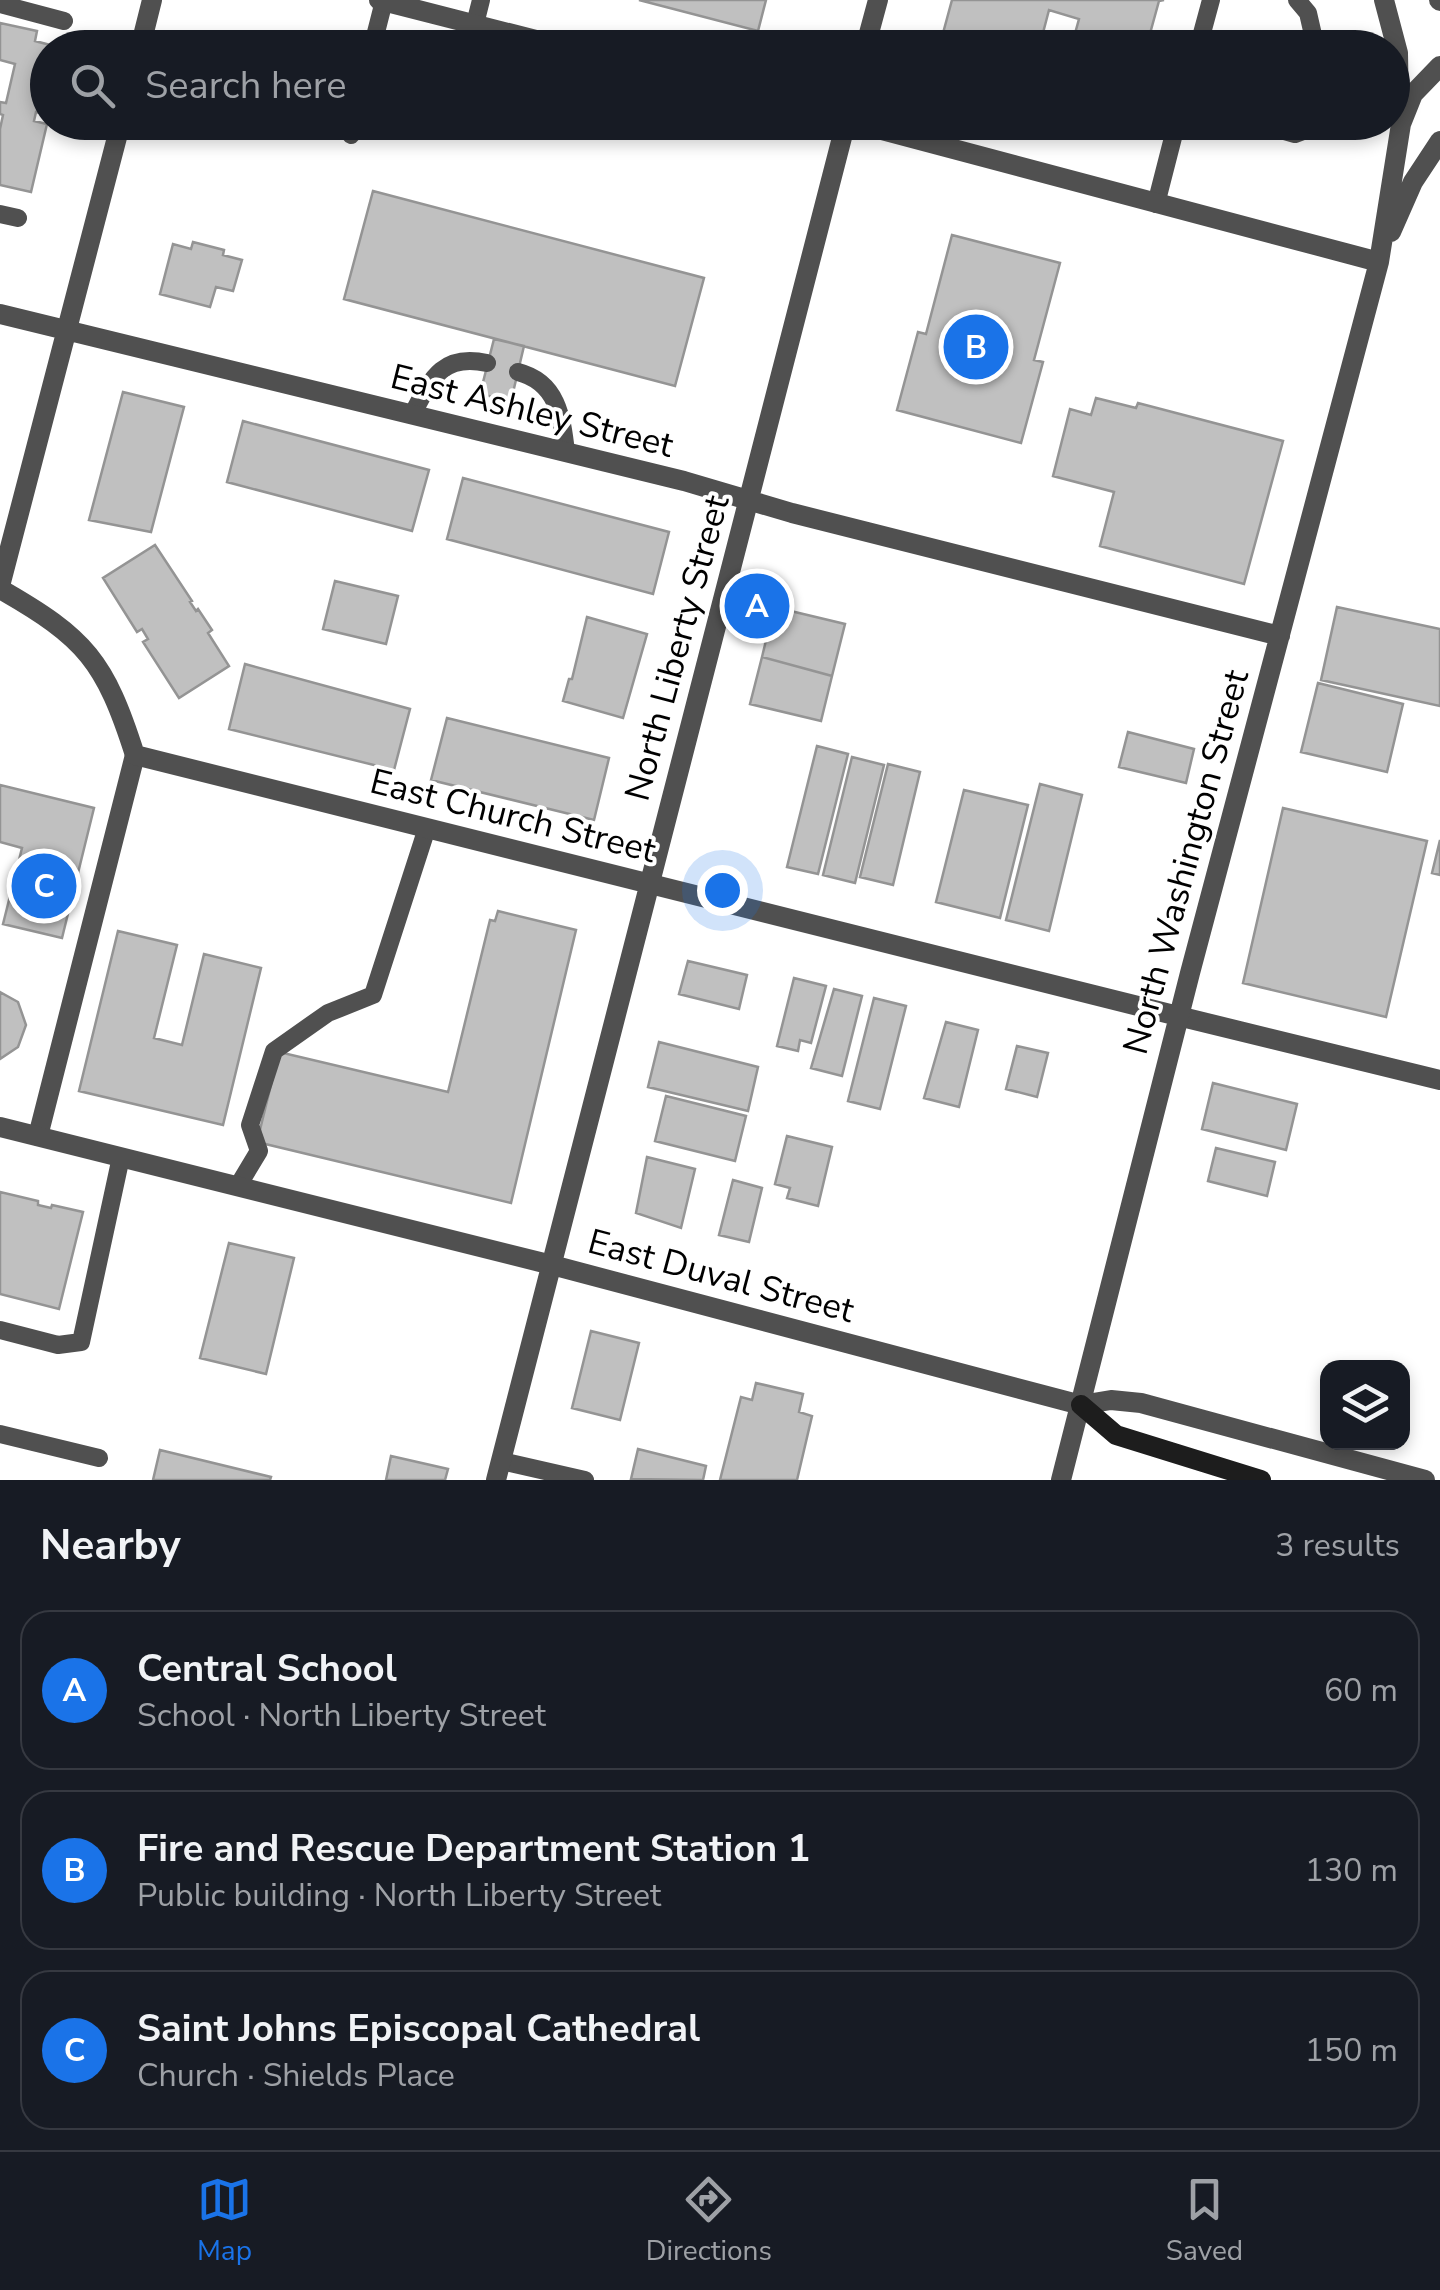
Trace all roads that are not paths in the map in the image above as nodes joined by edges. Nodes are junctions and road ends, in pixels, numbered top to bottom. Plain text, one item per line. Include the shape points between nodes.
1 (152, 0) edge
2 (481, 0) edge
3 (878, 0) edge
4 (1211, 0) edge
5 (1297, 0) edge
6 (1384, 0) edge
7 (382, 1) edge
8 (0, 4) edge
9 (64, 21) dead end
10 (475, 24) junction
11 (144, 30) edge
12 (376, 30) edge
13 (498, 30) edge
14 (870, 30) edge
15 (1203, 30) edge
16 (1312, 30) edge
17 (1391, 30) edge
18 (1440, 66) edge
19 (1410, 99) edge
20 (116, 140) edge
21 (844, 140) edge
22 (916, 140) edge
23 (1172, 140) edge
24 (1397, 140) edge
25 (1440, 142) edge
26 (1156, 204) junction
27 (1379, 262) junction
28 (0, 314) edge
29 (66, 330) junction
30 (488, 363) dead end
31 (518, 372) dead end
32 (412, 414) junction
33 (566, 452) junction
34 (750, 501) junction
35 (0, 588) edge
36 (1280, 636) junction
37 (136, 755) junction
38 (427, 828) junction
39 (649, 884) junction
40 (1178, 1016) junction
41 (1440, 1080) edge
42 (0, 1127) edge
43 (38, 1136) junction
44 (121, 1157) junction
45 (238, 1186) junction
46 (552, 1265) junction
47 (0, 1330) edge
48 (1080, 1404) junction
49 (0, 1434) edge
50 (100, 1458) dead end
51 (498, 1470) edge
52 (585, 1480) edge
53 (1061, 1480) edge
54 (1260, 1480) edge
55 (1425, 1480) edge

1 - 11 street
2 - 10 lane
3 - 14 street
4 - 15 lane
5 - 16 lane
6 - 17 street
7 - 10 street
7 - 12 lane
8 - 9 lane
10 - 13 street
18 - 19 street, North Washington Street
20 - 29 street
21 - 34 street, North Liberty Street
22 - 26 street
23 - 26 lane
24 - 27 street, North Washington Street
25 - 27 street, North Washington Street via 1412,182
26 - 27 street
27 - 36 street, North Washington Street
28 - 29 street, East Ashley Street
29 - 32 street, East Ashley Street
29 - 35 street
30 - 32 lane via 458,360 444,366
31 - 33 lane via 543,382 554,397
32 - 33 street, East Ashley Street
33 - 34 street, East Ashley Street
34 - 36 street, East Ashley Street
34 - 39 street, North Liberty Street
35 - 37 street via 50,617 92,655
36 - 40 street, North Washington Street
37 - 38 street, East Church Street
37 - 43 street
38 - 39 street, East Church Street
38 - 45 lane via 373,995 328,1013 274,1051 250,1125 259,1151
39 - 40 street, East Church Street
39 - 46 street, North Liberty Street
40 - 41 street, East Church Street
40 - 48 street, North Washington Street
42 - 43 street, East Duval Street
43 - 44 street, East Duval Street
44 - 45 street, East Duval Street
44 - 47 lane via 81,1342 58,1344
45 - 46 street, East Duval Street
46 - 48 street, East Duval Street
46 - 51 street, North Liberty Street
48 - 53 street, North Washington Street
48 - 54 main road via 1116,1435
48 - 55 street, East Duval Street via 1141,1402
49 - 50 lane
51 - 52 lane

